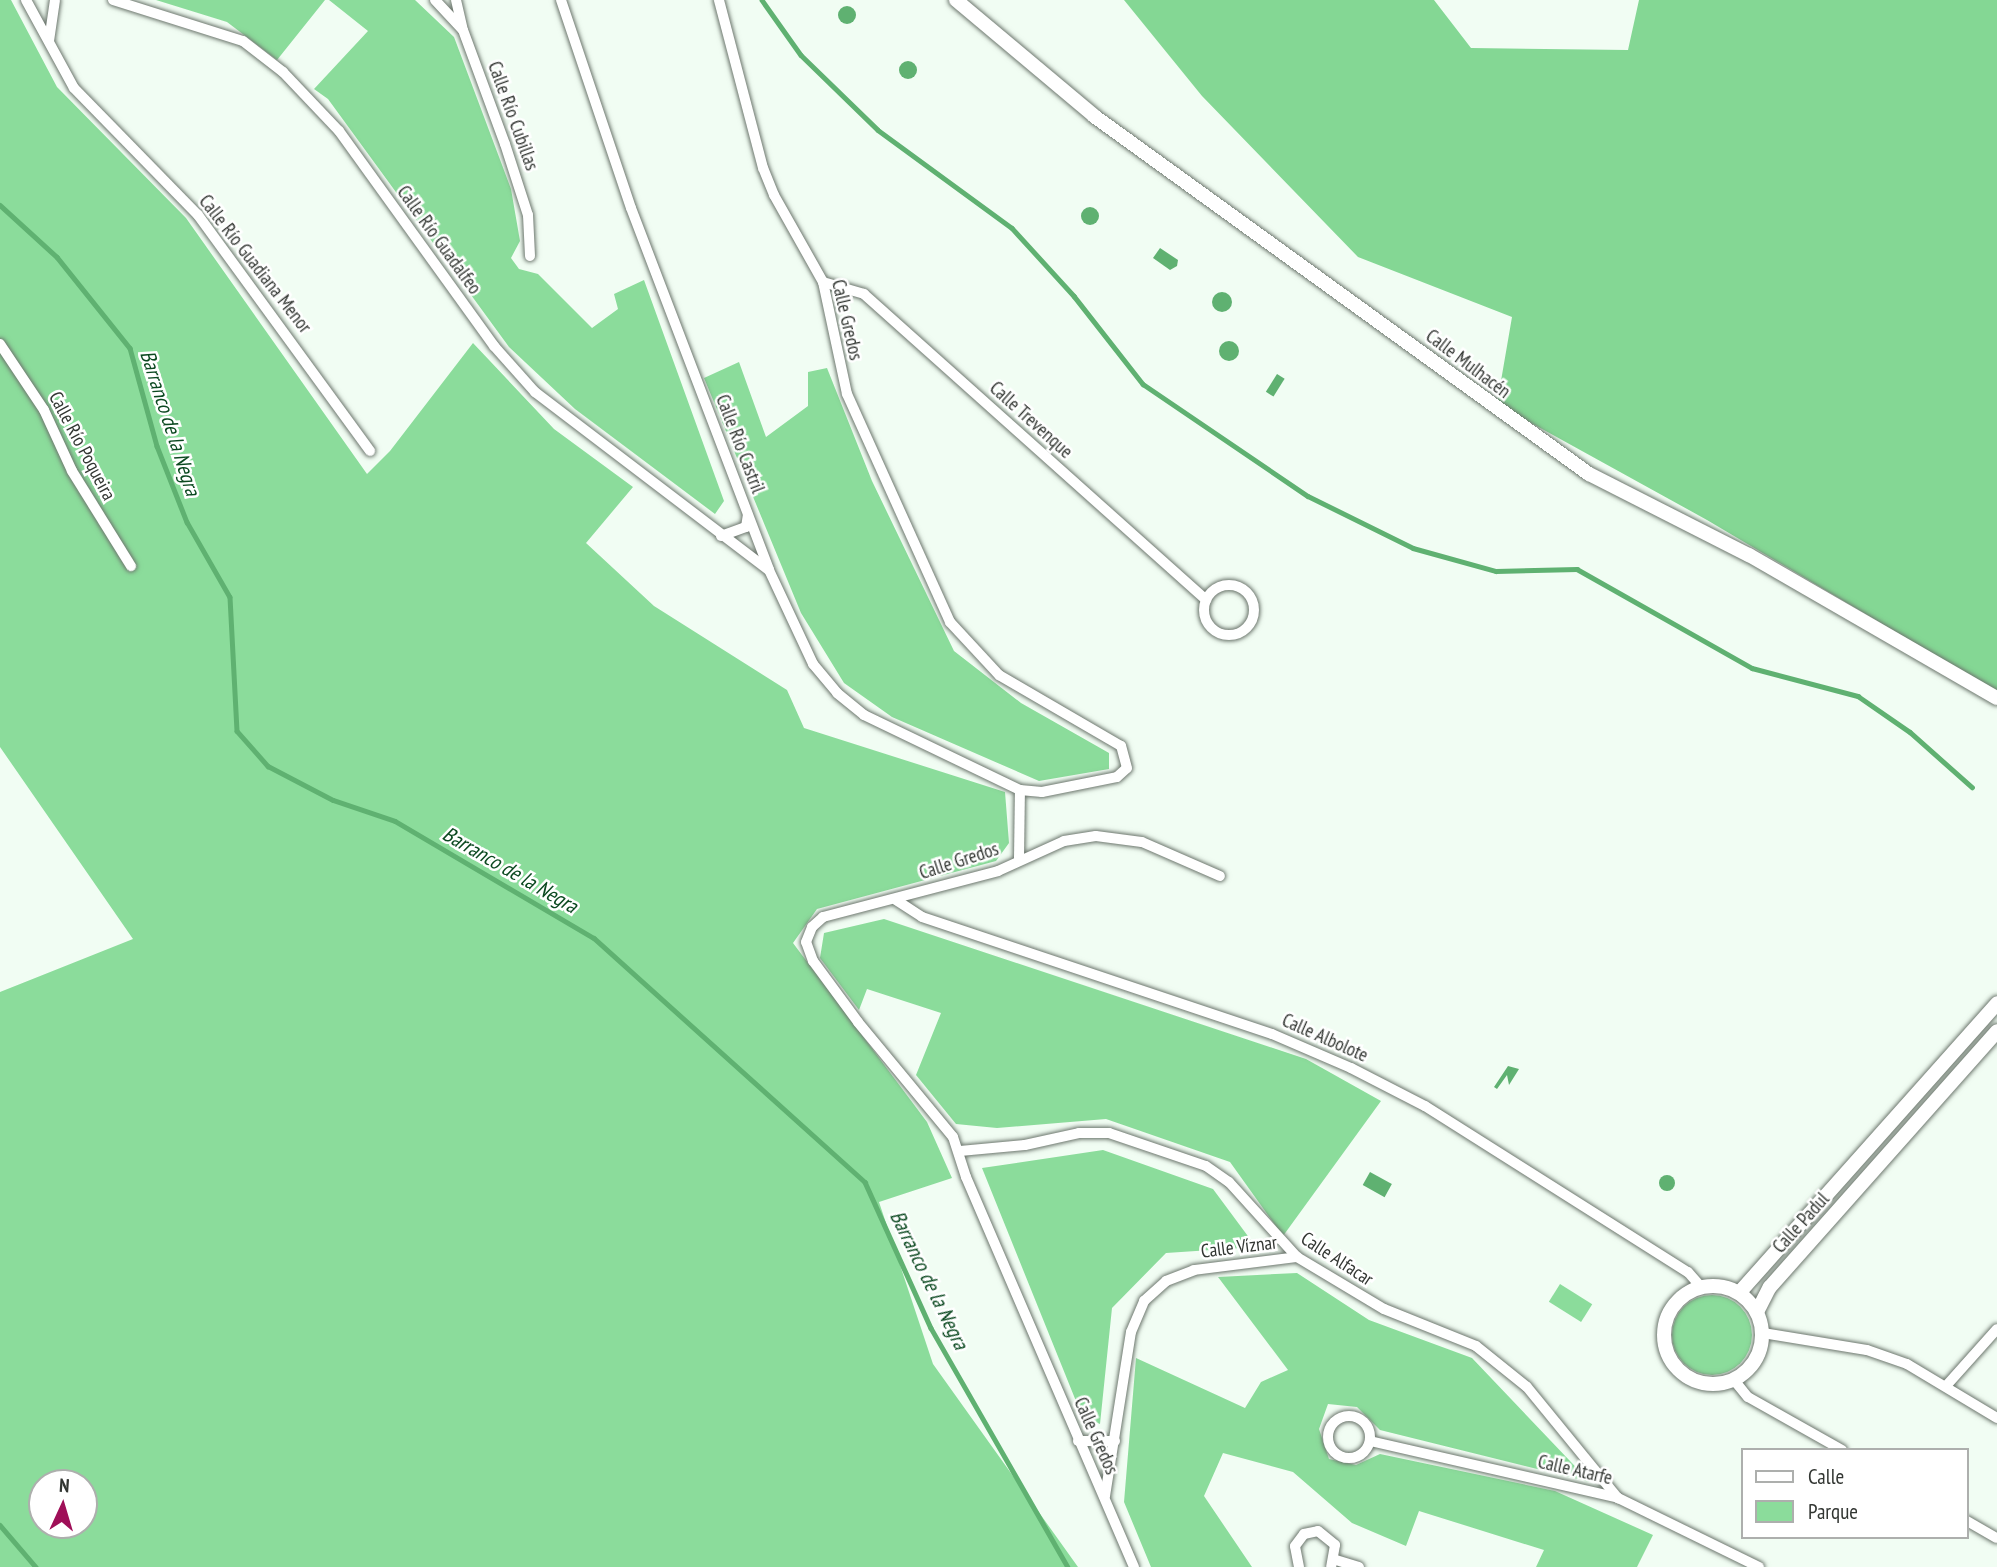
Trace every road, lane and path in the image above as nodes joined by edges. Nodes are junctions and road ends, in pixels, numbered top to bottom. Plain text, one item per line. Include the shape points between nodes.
1 (26, 0) edge
2 (55, 0) edge
3 (113, 0) edge
4 (435, 0) edge
5 (456, 0) edge
6 (561, 0) edge
7 (719, 0) edge
8 (956, 0) edge
9 (463, 30) junction
10 (49, 44) junction
11 (530, 256) dead end
12 (822, 282) junction
13 (0, 344) edge
14 (370, 451) dead end
15 (748, 515) junction
16 (721, 536) junction
17 (131, 566) dead end
18 (769, 570) junction
19 (1206, 600) junction
20 (1997, 698) edge
21 (1020, 790) junction
22 (1019, 858) junction
23 (1220, 876) dead end
24 (896, 900) junction
25 (1997, 1003) edge
26 (1997, 1031) edge
27 (1954, 1050) junction
28 (1969, 1062) junction
29 (1865, 1150) junction
30 (960, 1151) junction
31 (1880, 1163) junction
32 (1297, 1257) junction
33 (1702, 1287) junction
34 (1739, 1293) junction
35 (1757, 1312) junction
36 (1997, 1329) edge
37 (1763, 1333) junction
38 (1734, 1380) junction
39 (1946, 1386) junction
40 (1997, 1418) edge
41 (1078, 1441) junction
42 (1115, 1441) junction
43 (1370, 1441) dead end
44 (1838, 1448) edge
45 (1105, 1496) junction
46 (1618, 1498) junction
47 (1969, 1522) edge
48 (1997, 1538) edge
49 (1333, 1563) edge
50 (1134, 1567) edge
51 (1299, 1567) edge
52 (1359, 1567) edge
53 (1759, 1567) edge

1 - 10 street, Calle Río Guadiana Menor
2 - 10 street
3 - 16 street, Calle Río Guadalfeo via 243,41 284,72 339,131 494,346 535,393
4 - 9 street, Calle Río Cubillas
5 - 9 street
6 - 15 street, Calle Río Castril via 631,208
7 - 12 street, Calle Gredos via 763,168
8 - 20 street, Calle Mulhacén via 1094,116 1589,474 1749,555
9 - 11 street, Calle Río Cubillas via 528,215
10 - 14 street, Calle Río Guadiana Menor via 59,67 102,121 198,215
12 - 19 street, Calle Trevenque via 864,294
12 - 21 street, Calle Gredos via 847,394 950,622 999,675 1121,746 1127,758 1126,768 1117,777 1042,792
13 - 17 street, Calle Río Poqueira via 44,410 72,471
15 - 16 street via 746,527
15 - 18 street, Calle Río Castril
16 - 18 street, Calle Río Guadalfeo
18 - 21 street, Calle Río Castril via 792,626 837,694 897,734
19 - 19 street via 1204,617 1214,631 1231,636 1251,623 1254,607 1241,588 1218,588
21 - 22 street, Calle Gredos
22 - 23 street via 1065,841 1116,836
22 - 24 street, Calle Gredos via 998,871
24 - 30 street, Calle Gredos via 824,917 812,927 806,942 813,961
24 - 33 street, Calle Albolote via 922,917 1272,1034 1351,1068 1425,1106 1688,1272
25 - 27 street, Calle Padul
26 - 28 street, Calle Padul
27 - 28 street
27 - 29 street, Calle Padul
28 - 31 street, Calle Padul
29 - 31 street
29 - 34 street, Calle Padul
30 - 32 street, Calle Alfacar via 1025,1145 1079,1133 1109,1133 1206,1166 1229,1182
30 - 41 street, Calle Gredos via 966,1177
31 - 35 street, Calle Padul via 1770,1287
32 - 42 street, Calle Víznar via 1194,1270 1152,1291 1130,1332
32 - 46 street, Calle Alfacar via 1384,1309 1476,1346 1527,1387
33 - 34 street
33 - 38 street via 1686,1293 1670,1311 1663,1335 1666,1351 1674,1366 1694,1380 1718,1384
34 - 35 street
35 - 37 street
36 - 39 street
37 - 38 street via 1756,1361
37 - 39 street via 1867,1350 1907,1364
38 - 44 street via 1748,1397
39 - 40 street
41 - 42 street
41 - 45 street, Calle Gredos
42 - 45 street, Calle Víznar
43 - 46 street, Calle Atarfe
45 - 50 street, Calle Gredos
46 - 53 street, Calle Atarfe
47 - 48 street
49 - 51 street via 1331,1539 1311,1532 1295,1545
49 - 52 street

